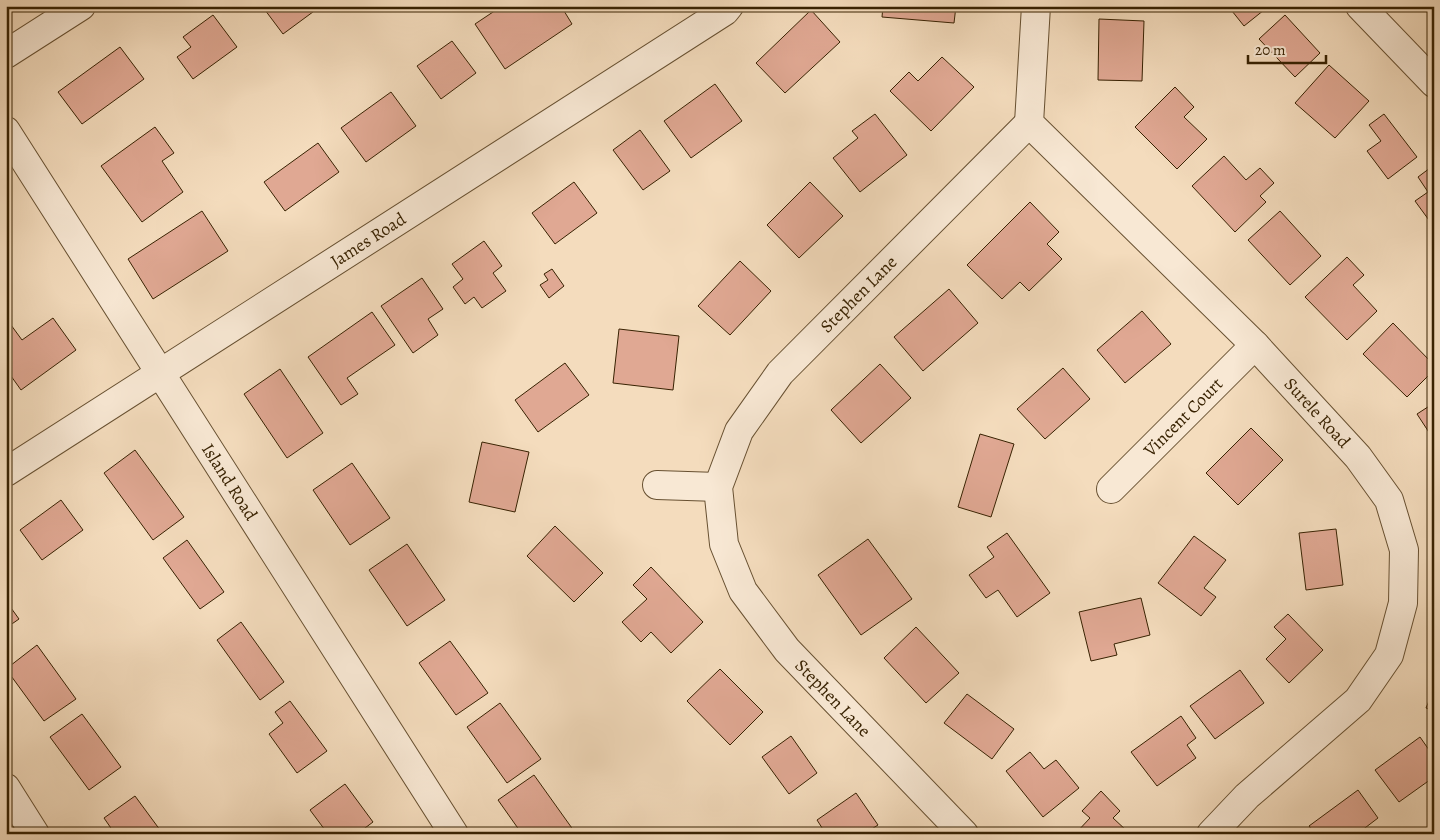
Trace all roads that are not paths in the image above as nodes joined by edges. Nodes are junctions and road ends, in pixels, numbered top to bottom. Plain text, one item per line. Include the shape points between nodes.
1 (81, 6) edge
2 (729, 6) edge
3 (1036, 6) edge
4 (1360, 6) edge
5 (6, 54) edge
6 (1434, 83) edge
7 (1029, 122) junction
8 (6, 131) edge
9 (1255, 345) junction
10 (160, 372) junction
11 (6, 472) edge
12 (657, 485) dead end
13 (718, 486) junction
14 (1111, 489) dead end
15 (6, 788) edge
16 (958, 832) edge
17 (35, 834) edge
18 (454, 834) edge
19 (1211, 834) edge

1 - 5 street
2 - 10 street, James Road via 726,11
3 - 7 street
4 - 6 street
7 - 9 street, Surele Road
7 - 13 street, Stephen Lane via 780,373 739,431
8 - 10 street, Island Road
9 - 14 street, Vincent Court
9 - 19 street, Surele Road via 1358,456 1389,500 1404,550 1403,603 1389,655 1358,700 1247,796
10 - 11 street, James Road
10 - 18 street, Island Road
12 - 13 street
13 - 16 street, Stephen Lane via 724,544 743,591 787,650
15 - 17 street

